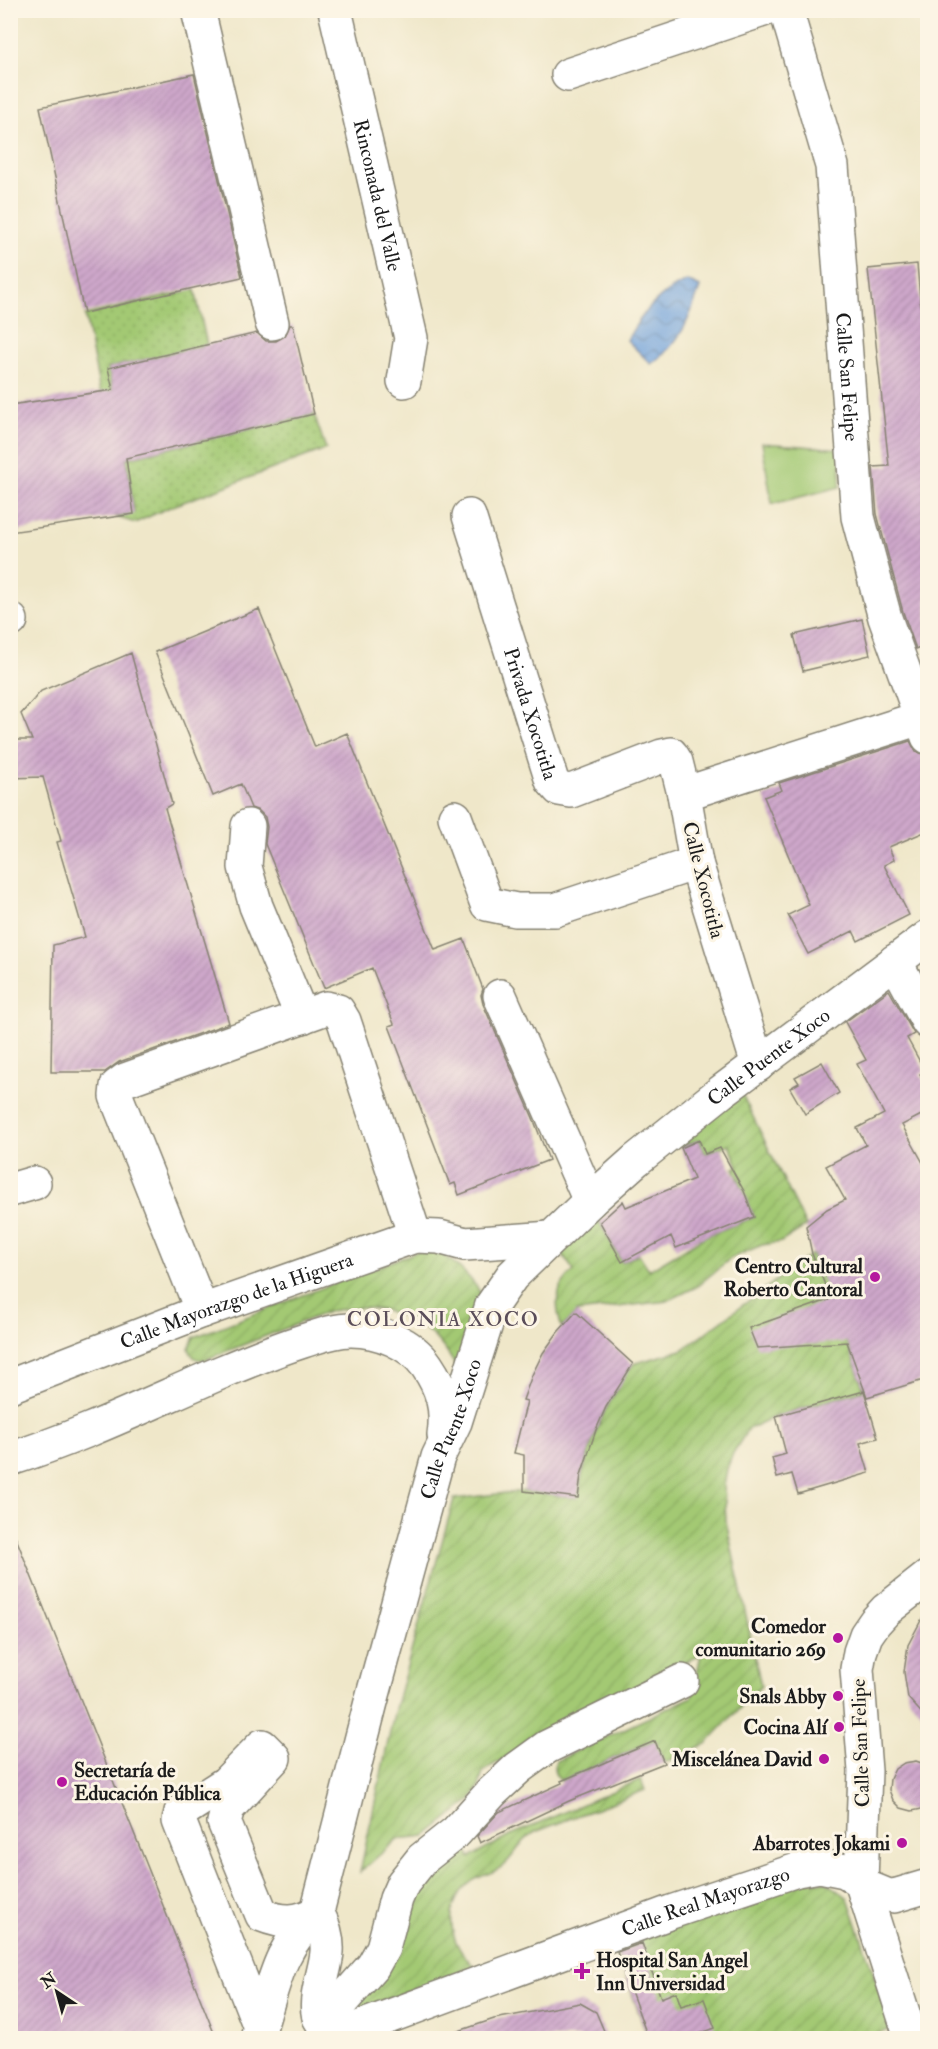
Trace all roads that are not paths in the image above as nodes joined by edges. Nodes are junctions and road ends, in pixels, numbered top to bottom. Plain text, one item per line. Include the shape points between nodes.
1 (198, 10) edge
2 (335, 10) edge
3 (764, 10) edge
4 (786, 10) edge
5 (568, 75) dead end
6 (272, 323) dead end
7 (404, 381) dead end
8 (469, 516) dead end
9 (924, 728) edge
10 (684, 794) junction
11 (455, 816) dead end
12 (248, 826) dead end
13 (696, 863) junction
14 (927, 937) edge
15 (896, 961) junction
16 (500, 996) dead end
17 (302, 1017) junction
18 (927, 1022) edge
19 (758, 1065) junction
20 (590, 1201) junction
21 (415, 1236) junction
22 (551, 1238) junction
23 (465, 1244) junction
24 (503, 1287) junction
25 (202, 1311) junction
26 (10, 1386) edge
27 (438, 1457) junction
28 (10, 1459) edge
29 (927, 1577) edge
30 (682, 1681) dead end
31 (861, 1881) junction
32 (927, 1886) edge
33 (317, 1912) junction
34 (319, 2017) junction
35 (259, 2033) edge
36 (911, 2038) edge

1 - 6 street
2 - 7 street, Rinconada del Valle via 411,338
3 - 5 street
4 - 9 street, Calle San Felipe via 832,166 858,517 885,618
8 - 10 street, Privada Xocotitla via 552,781 559,789 570,791 671,754
9 - 10 street, Calle Xocotitla
10 - 13 street, Calle Xocotitla
11 - 13 street via 486,904 516,910 555,910
12 - 17 street via 245,867 256,906
13 - 19 street, Calle Xocotitla
14 - 15 street, Calle Puente Xoco
15 - 18 street
15 - 19 street, Calle Puente Xoco
16 - 20 street
17 - 21 street via 326,1008 338,1011 344,1021
17 - 25 street via 117,1086 116,1096
19 - 20 street, Calle Puente Xoco via 676,1127
20 - 22 street, Calle Puente Xoco
21 - 23 street, Calle Mayorazgo de la Higuera
21 - 25 street, Calle Mayorazgo de la Higuera
22 - 23 street, Calle Mayorazgo de la Higuera
22 - 24 street, Calle Puente Xoco
23 - 24 street
24 - 27 street, Calle Puente Xoco via 492,1305 455,1422
25 - 26 street, Calle Mayorazgo de la Higuera
27 - 28 street via 446,1408 424,1363 391,1338 350,1330 263,1354 101,1425
27 - 33 street, Calle Puente Xoco
29 - 31 street, Calle San Felipe via 875,1622 860,1652 857,1669 865,1770
30 - 34 street via 547,1747 492,1792 456,1832 422,1859 403,1883 373,1966 336,2008
31 - 32 street, Calle Real Mayorazgo via 869,1888 894,1896
31 - 34 street, Calle Real Mayorazgo via 832,1868 796,1870 350,2031 332,2029
31 - 36 street, Calle San Felipe
33 - 34 street via 327,1940 316,1999
33 - 35 street, Calle Puente Xoco via 295,1936 279,1964
33 - 35 street via 287,1922 262,1915 224,1822 228,1808 274,1758 262,1746 226,1783 181,1812 178,1821

